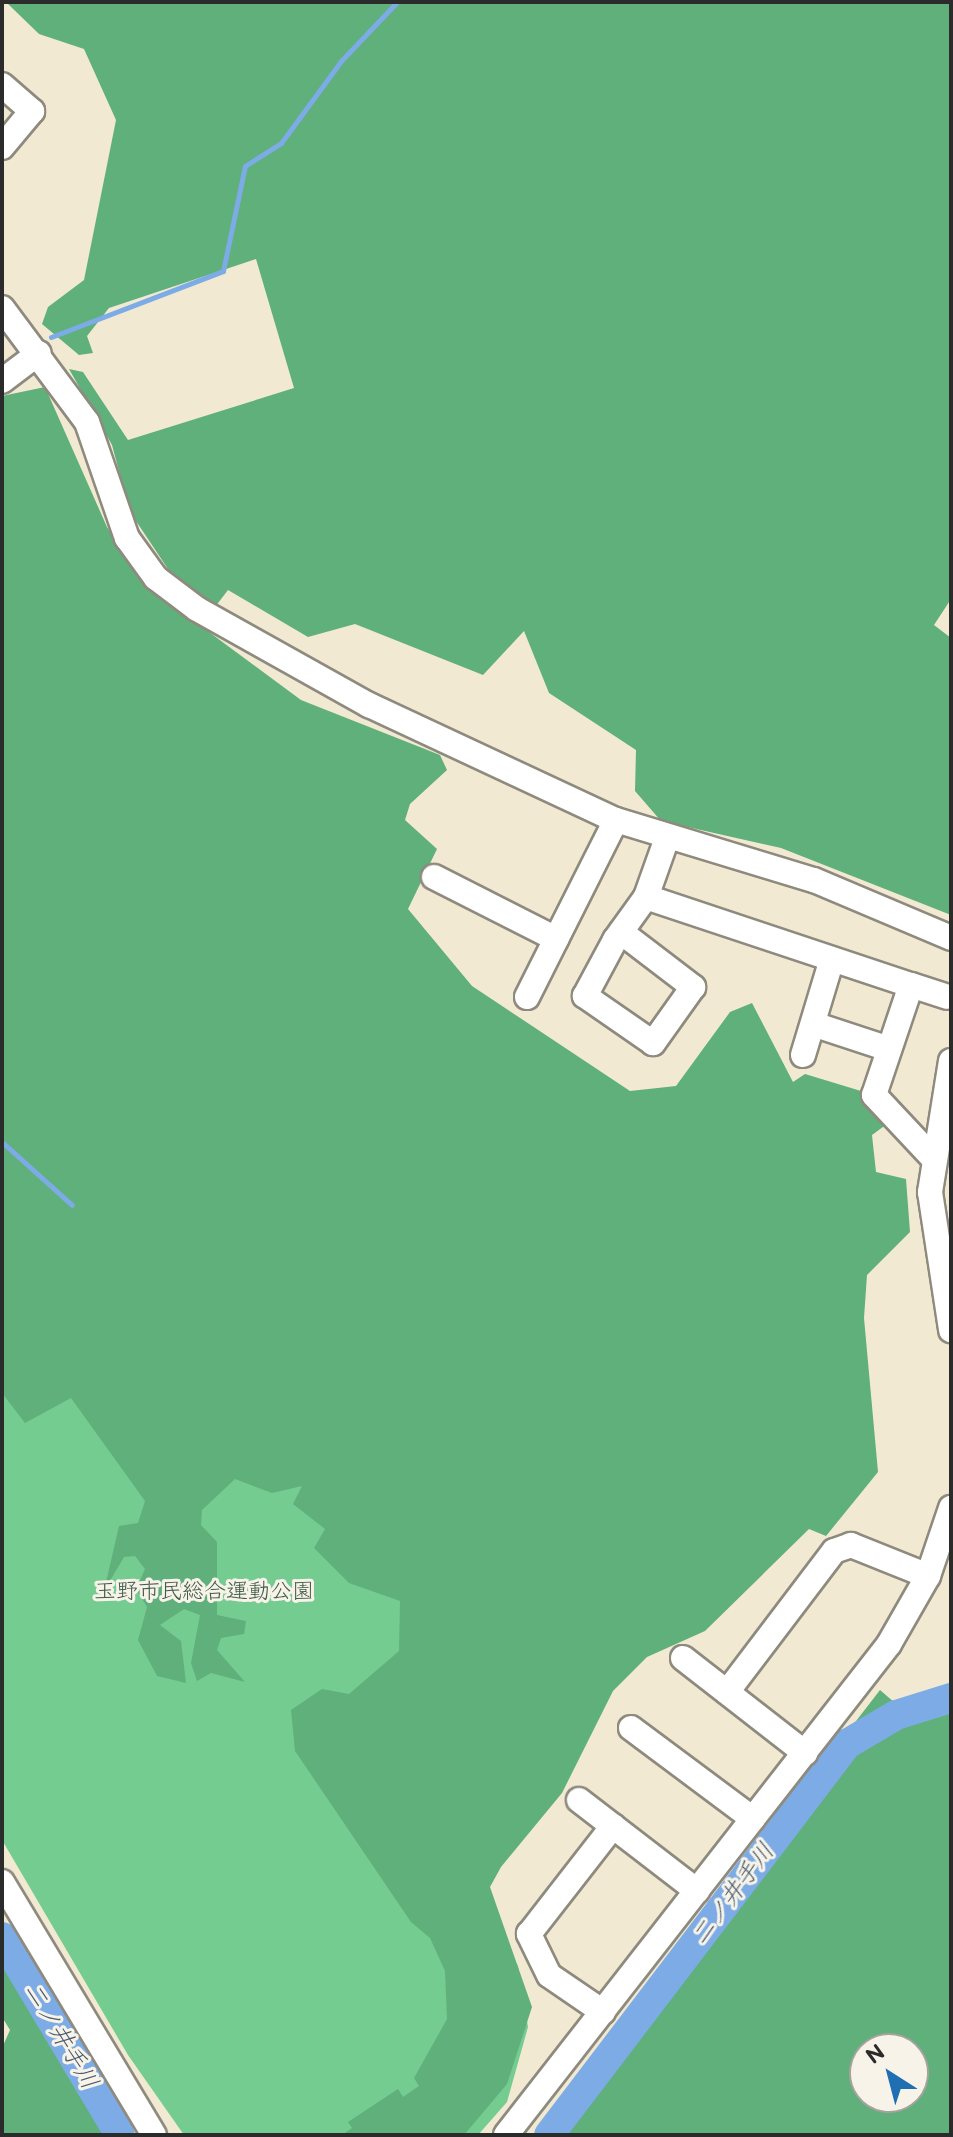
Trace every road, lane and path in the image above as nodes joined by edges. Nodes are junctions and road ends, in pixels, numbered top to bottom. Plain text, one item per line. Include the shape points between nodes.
1 (2, 85) edge
2 (2, 147) edge
3 (2, 308) edge
4 (39, 353) junction
5 (2, 381) edge
6 (616, 820) junction
7 (667, 838) junction
8 (434, 877) dead end
9 (646, 897) junction
10 (621, 932) junction
11 (951, 938) edge
12 (556, 939) junction
13 (832, 959) junction
14 (911, 985) junction
15 (527, 997) dead end
16 (947, 997) dead end
17 (813, 1024) junction
18 (889, 1049) junction
19 (803, 1055) dead end
20 (951, 1061) edge
21 (932, 1157) junction
22 (951, 1330) edge
23 (951, 1508) edge
24 (928, 1576) junction
25 (683, 1658) dead end
26 (727, 1692) junction
27 (631, 1728) dead end
28 (805, 1753) junction
29 (579, 1800) dead end
30 (753, 1819) junction
31 (613, 1826) junction
32 (2, 1882) edge
33 (697, 1891) junction
34 (603, 2012) junction
35 (154, 2135) edge
36 (506, 2135) edge

1 - 2 street via 32,111
3 - 4 street
4 - 5 street
4 - 6 street via 87,422 127,538 156,578 197,609 369,705
6 - 7 street
6 - 12 street
7 - 9 street
7 - 11 street via 814,880
8 - 12 street
9 - 10 street
9 - 13 street
10 - 10 street via 585,996 653,1043 693,987
12 - 15 street
13 - 14 street
13 - 17 street
14 - 16 street
14 - 18 street
17 - 18 street
17 - 19 street
18 - 21 street via 874,1095
20 - 21 street
21 - 22 street via 932,1216
23 - 24 street
24 - 26 street via 851,1545 834,1551
24 - 28 street via 896,1634
25 - 26 street
26 - 28 street
27 - 30 street
28 - 30 street
29 - 31 street
30 - 33 street
31 - 33 street
31 - 34 street via 529,1934 549,1975
32 - 35 street
33 - 34 street
34 - 36 street

